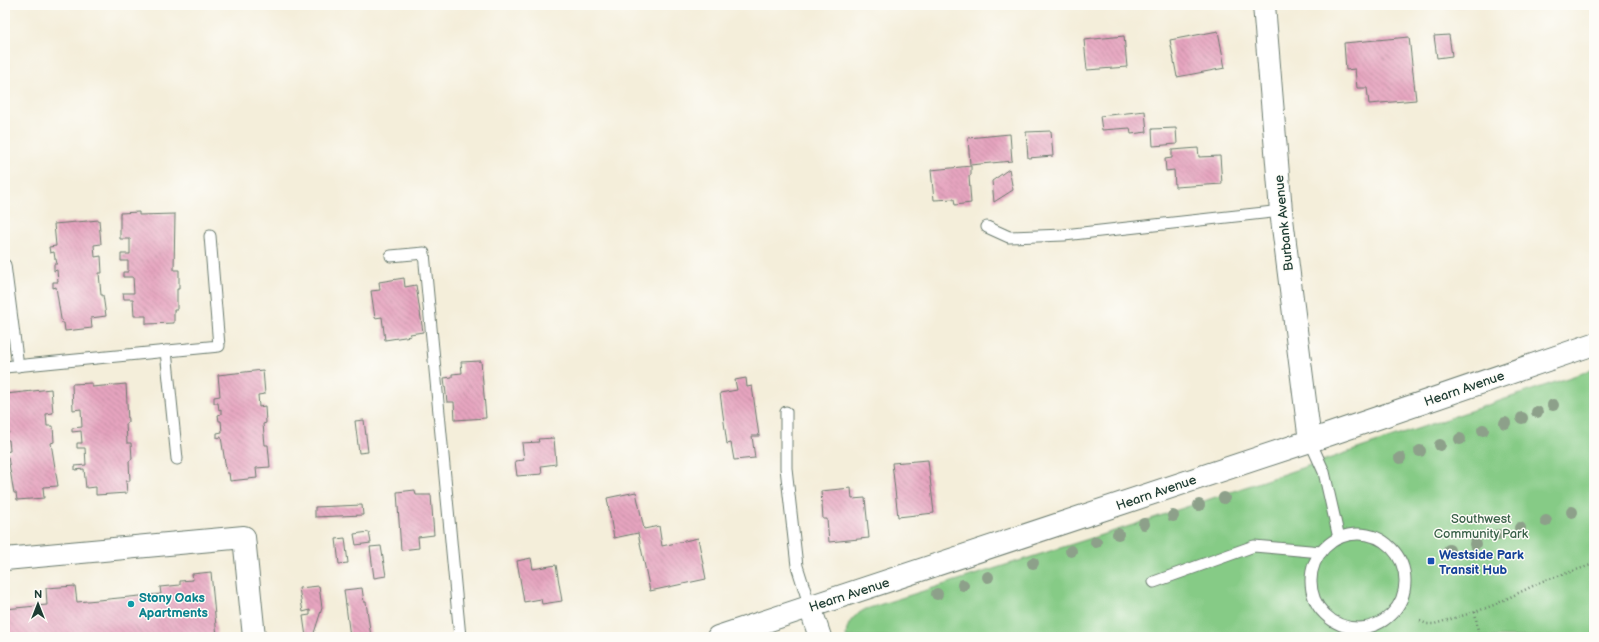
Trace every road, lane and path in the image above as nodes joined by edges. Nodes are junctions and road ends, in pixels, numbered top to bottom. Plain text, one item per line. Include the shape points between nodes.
1 (1264, 5) edge
2 (1281, 211) junction
3 (987, 227) dead end
4 (210, 236) dead end
5 (391, 256) dead end
6 (5, 265) edge
7 (1594, 344) edge
8 (166, 351) junction
9 (18, 366) junction
10 (5, 367) edge
11 (786, 412) dead end
12 (1310, 441) junction
13 (178, 459) dead end
14 (1339, 538) junction
15 (1321, 552) junction
16 (5, 559) edge
17 (1594, 564) edge
18 (1154, 582) dead end
19 (810, 607) junction
20 (1475, 612) junction
21 (1420, 621) dead end
22 (254, 637) edge
23 (460, 637) edge
24 (718, 637) edge
25 (820, 637) edge
26 (1479, 637) edge

1 - 2 main road, Burbank Avenue
2 - 3 lane via 1064,235 1009,237
2 - 12 main road, Burbank Avenue
4 - 8 lane via 220,346
5 - 23 lane via 424,253
6 - 9 lane
7 - 12 main road, Hearn Avenue
8 - 9 lane
8 - 13 lane
9 - 10 lane
11 - 19 lane via 786,468 797,566
12 - 14 lane via 1324,472
12 - 19 main road, Hearn Avenue
14 - 15 lane
14 - 15 lane via 1351,534 1374,537 1388,544 1398,556 1404,571 1405,586 1401,601 1392,614 1379,623 1364,627 1348,627 1322,610 1314,596 1311,581 1314,566
15 - 18 lane via 1254,546
16 - 22 main road via 244,537
17 - 20 path via 1543,580
19 - 24 main road, Hearn Avenue
19 - 25 main road
20 - 21 path via 1434,624
20 - 26 path

